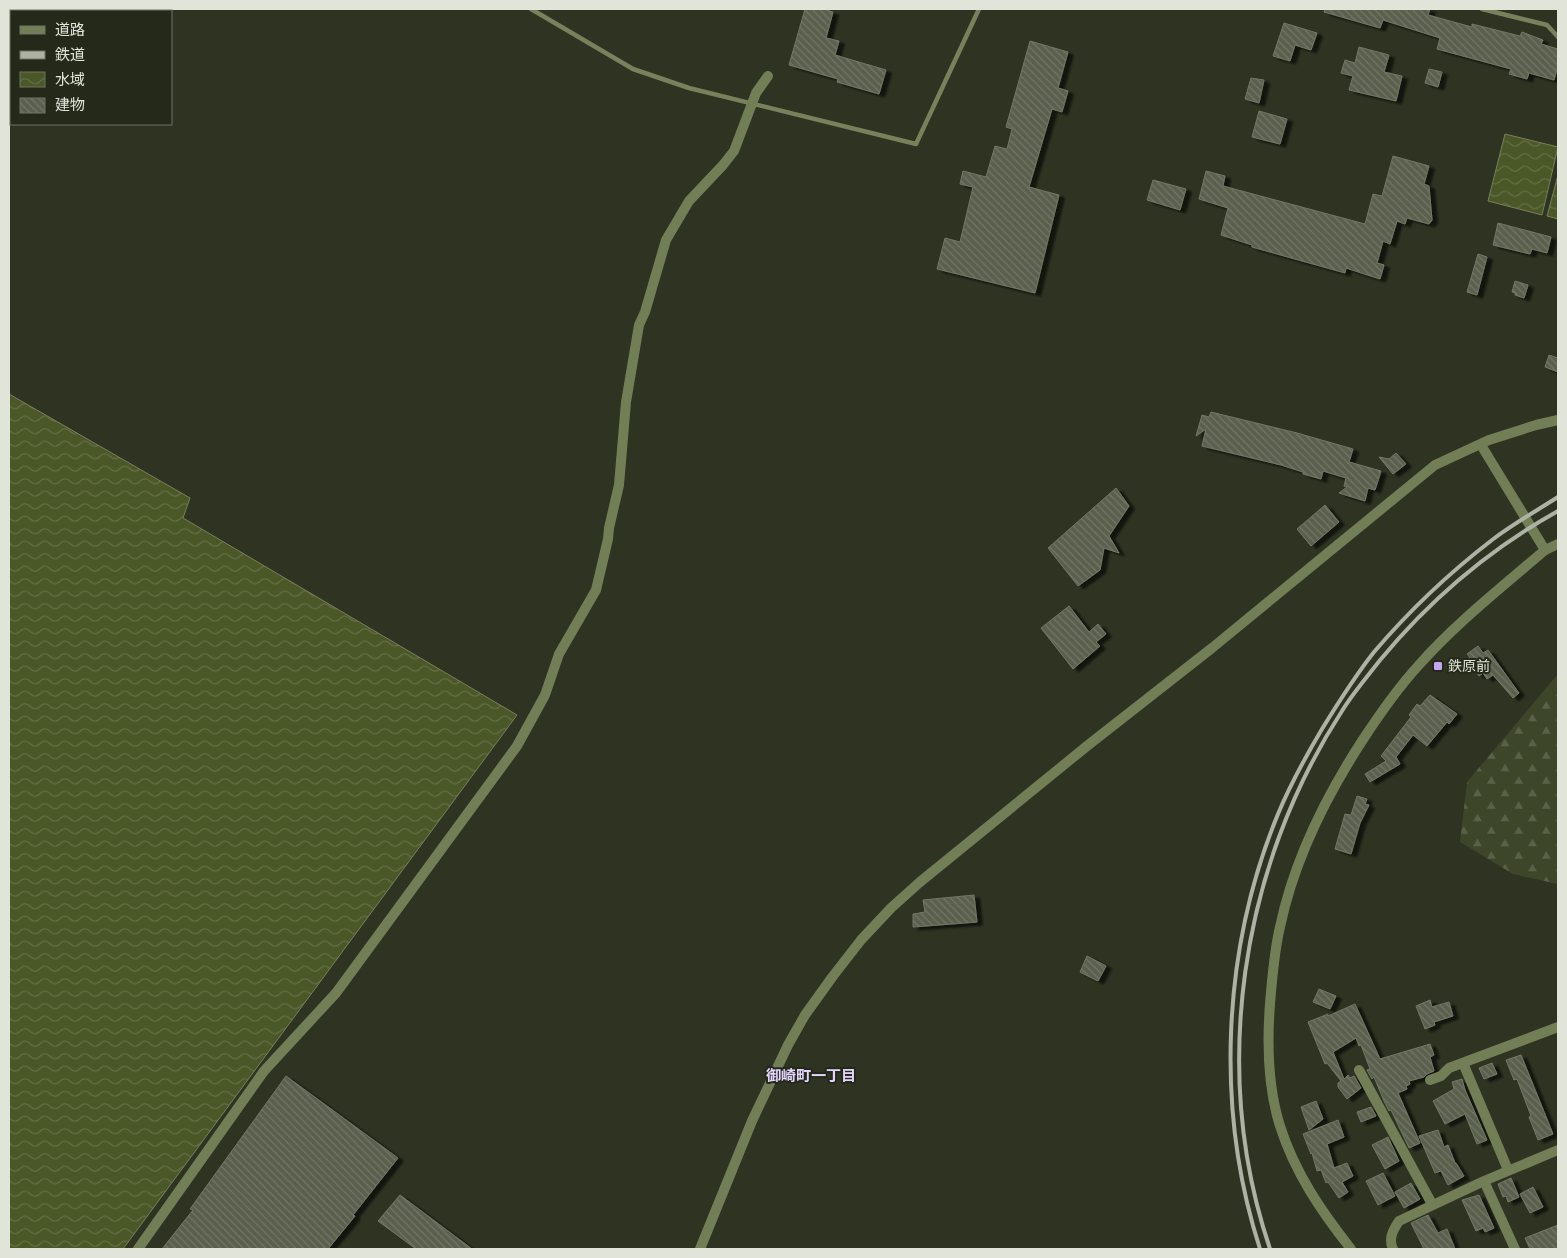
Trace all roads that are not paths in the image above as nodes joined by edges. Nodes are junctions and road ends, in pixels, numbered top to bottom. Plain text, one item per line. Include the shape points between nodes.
1 (768, 76) dead end
2 (1558, 420) edge
3 (1480, 445) junction
4 (1558, 544) edge
5 (1545, 550) junction
6 (1558, 1027) edge
7 (1463, 1063) junction
8 (1359, 1070) dead end
9 (1430, 1080) dead end
10 (1558, 1150) edge
11 (1508, 1170) junction
12 (1484, 1181) junction
13 (1432, 1204) junction
14 (138, 1249) edge
15 (700, 1249) edge
16 (1351, 1249) edge
17 (1392, 1249) edge
18 (1515, 1249) edge

1 - 14 street via 756,93 734,151 689,201 666,240 639,325 626,402 619,485 596,590 558,654 545,695 517,746 336,993 264,1071
2 - 3 street
3 - 5 street
3 - 15 street via 1435,465 891,908 833,976 788,1045 752,1121
4 - 5 street
5 - 16 street via 1448,634 1382,710 1320,813 1288,896 1271,988 1268,1040 1271,1081 1280,1125 1297,1167 1312,1198
6 - 7 street
7 - 9 street
7 - 11 street
8 - 13 street
10 - 11 street
11 - 12 street
12 - 13 street
12 - 18 street
13 - 17 street via 1398,1221 1391,1238

